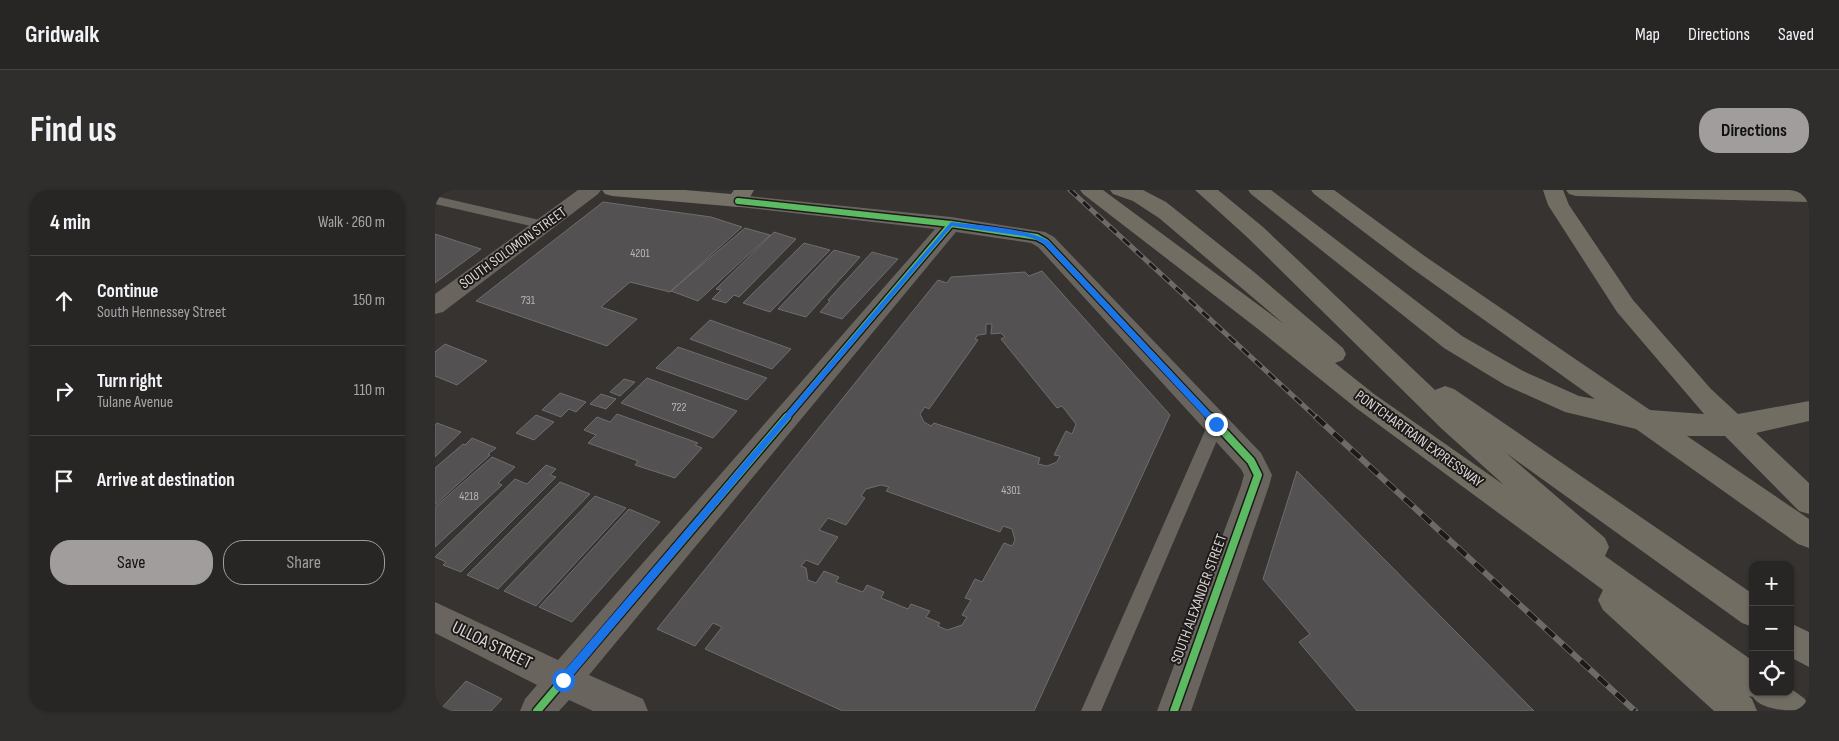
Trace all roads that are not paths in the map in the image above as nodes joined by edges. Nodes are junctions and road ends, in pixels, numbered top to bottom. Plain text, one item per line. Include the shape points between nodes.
1 (591, 190) edge
2 (612, 190) edge
3 (1090, 190) edge
4 (1120, 190) edge
5 (1152, 190) edge
6 (1205, 190) edge
7 (1258, 190) edge
8 (1321, 190) edge
9 (1553, 190) edge
10 (1576, 190) edge
11 (741, 196) edge
12 (1809, 196) edge
13 (435, 200) edge
14 (544, 224) junction
15 (951, 224) junction
16 (435, 306) edge
17 (1809, 411) edge
18 (1216, 424) junction
19 (1809, 502) edge
20 (1809, 535) edge
21 (1749, 609) edge
22 (435, 617) edge
23 (1794, 641) edge
24 (1809, 651) edge
25 (1749, 678) edge
26 (563, 680) junction
27 (1749, 683) edge
28 (1763, 696) edge
29 (1773, 696) edge
30 (537, 711) edge
31 (631, 711) edge
32 (1091, 711) edge
33 (1174, 711) edge
34 (1740, 711) edge
35 (1780, 711) edge
36 (1793, 711) edge

1 - 14 street, SOUTH SOLOMON STREET
2 - 11 main road
3 - 25 highway, PONTCHARTRAIN EXPRESSWAY via 1365,401
4 - 34 highway via 1154,204 1228,261
5 - 21 highway
6 - 27 highway via 1255,232 1451,422
7 - 17 highway via 1453,342 1514,378 1574,405 1645,420 1688,425 1743,425
8 - 20 highway via 1418,262
9 - 19 highway via 1559,206 1625,306 1702,396
10 - 12 highway
11 - 15 street
13 - 14 lane
14 - 16 street, SOUTH SOLOMON STREET
15 - 18 street via 1024,234 1046,242
15 - 26 street
18 - 32 lane
18 - 33 street, SOUTH ALEXANDER STREET via 1251,461 1258,475
22 - 26 street, ULLOA STREET
23 - 24 highway
26 - 30 street
26 - 31 street, ULLOA STREET
28 - 35 highway
29 - 36 highway

